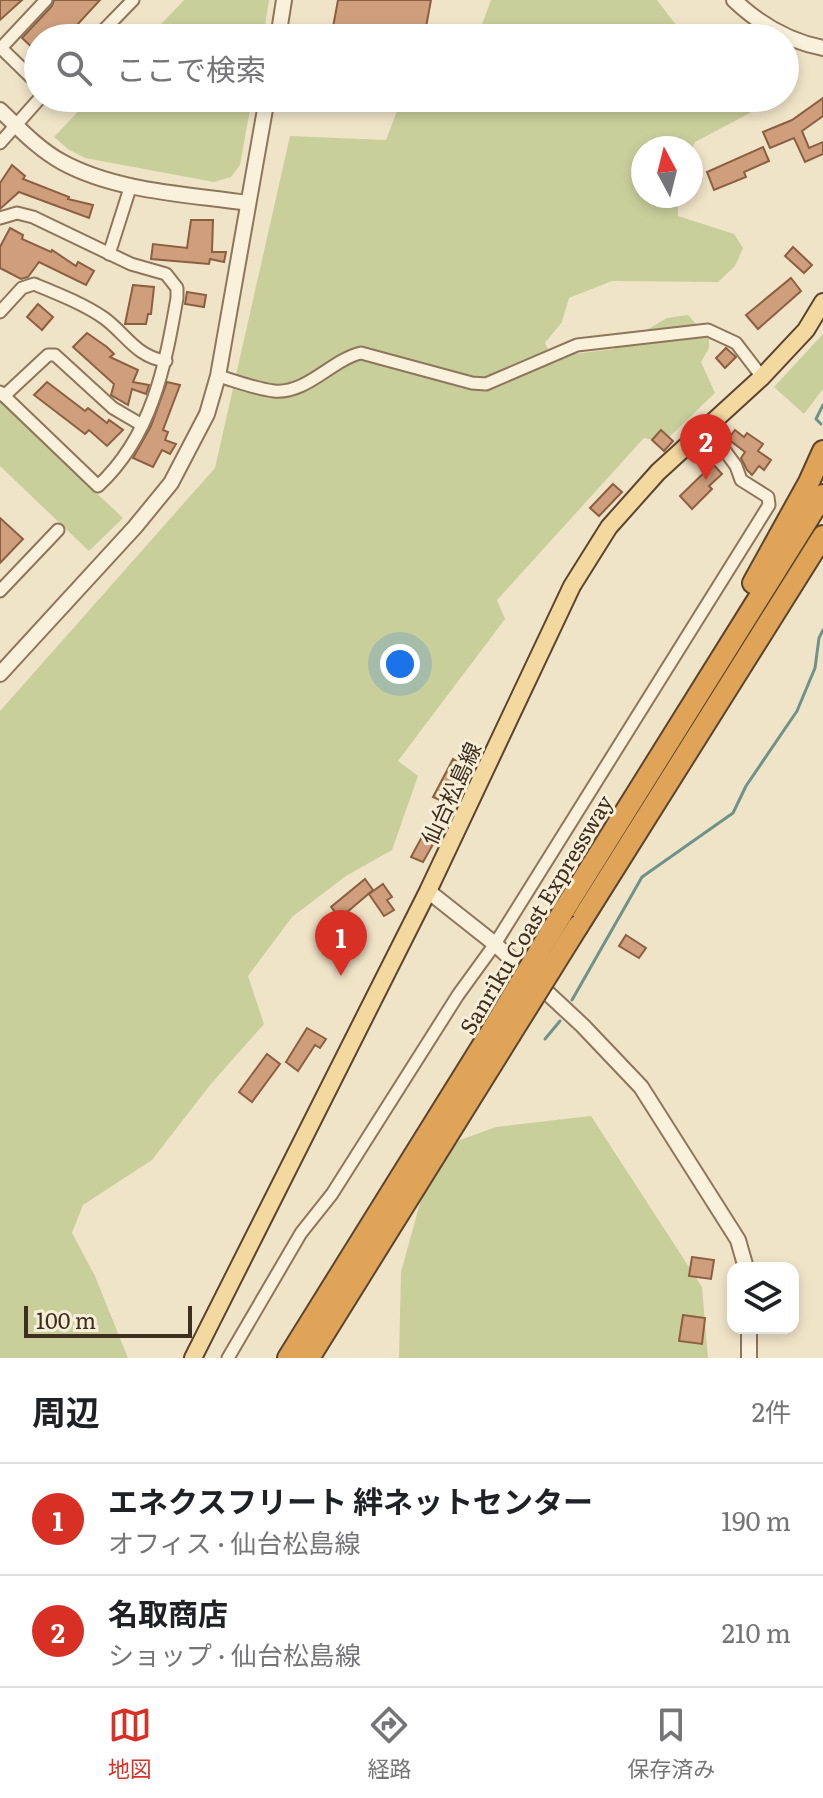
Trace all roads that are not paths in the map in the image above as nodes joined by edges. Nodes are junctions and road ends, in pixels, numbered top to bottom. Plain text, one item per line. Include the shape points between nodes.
1 (46, 0) edge
2 (133, 0) edge
3 (284, 0) edge
4 (734, 0) edge
5 (110, 24) edge
6 (280, 24) edge
7 (763, 24) edge
8 (799, 41) edge
9 (823, 48) edge
10 (24, 70) edge
11 (0, 110) edge
12 (27, 112) edge
13 (264, 112) edge
14 (15, 125) junction
15 (0, 143) edge
16 (131, 185) junction
17 (248, 203) junction
18 (0, 218) edge
19 (109, 254) junction
20 (823, 302) edge
21 (0, 312) edge
22 (166, 361) junction
23 (218, 376) junction
24 (762, 377) junction
25 (2, 394) edge
26 (142, 425) junction
27 (707, 426) junction
28 (823, 451) edge
29 (823, 495) edge
30 (767, 508) junction
31 (779, 516) dead end
32 (58, 530) dead end
33 (823, 536) edge
34 (823, 561) edge
35 (0, 591) edge
36 (743, 663) junction
37 (0, 674) edge
38 (653, 766) junction
39 (428, 891) junction
40 (571, 918) junction
41 (495, 944) junction
42 (502, 1031) junction
43 (744, 1262) edge
44 (749, 1334) edge
45 (194, 1357) edge
46 (228, 1358) edge
47 (288, 1358) edge
48 (309, 1358) edge
49 (749, 1358) edge

1 - 10 street via 1,48
2 - 5 street
3 - 6 street
4 - 7 street
8 - 9 street
11 - 14 street
12 - 14 street
13 - 17 street
14 - 15 street
14 - 16 street via 60,161
16 - 17 street
16 - 19 street
17 - 23 street
18 - 19 street via 17,213 33,217
19 - 22 street via 159,271 177,288
20 - 24 main road, 仙台松島線 via 806,330
21 - 22 street via 22,288 34,284 104,318 139,351
22 - 26 street
23 - 24 street via 275,391 299,387 345,357 361,353 486,384 577,345 708,330 736,343
23 - 37 street via 207,414 171,483
24 - 27 main road, 仙台松島線
25 - 26 street via 48,355 55,355 113,408
25 - 26 street via 98,486 116,469
27 - 30 street via 741,480 768,497
27 - 39 main road, 仙台松島線 via 609,527 572,586
28 - 38 highway
29 - 38 highway, Sanriku Coast Expressway
30 - 31 street
30 - 41 street
32 - 35 street
33 - 36 highway, Sanriku Coast Expressway
34 - 36 highway
36 - 40 highway, Sanriku Coast Expressway
38 - 40 highway, Sanriku Coast Expressway
39 - 41 street
39 - 45 main road, 仙台松島線
40 - 42 highway, Sanriku Coast Expressway, bridge
41 - 43 street via 641,1087 738,1240
41 - 46 street via 332,1194 301,1233
42 - 47 highway, Sanriku Coast Expressway
42 - 48 highway, Sanriku Coast Expressway
44 - 49 street

